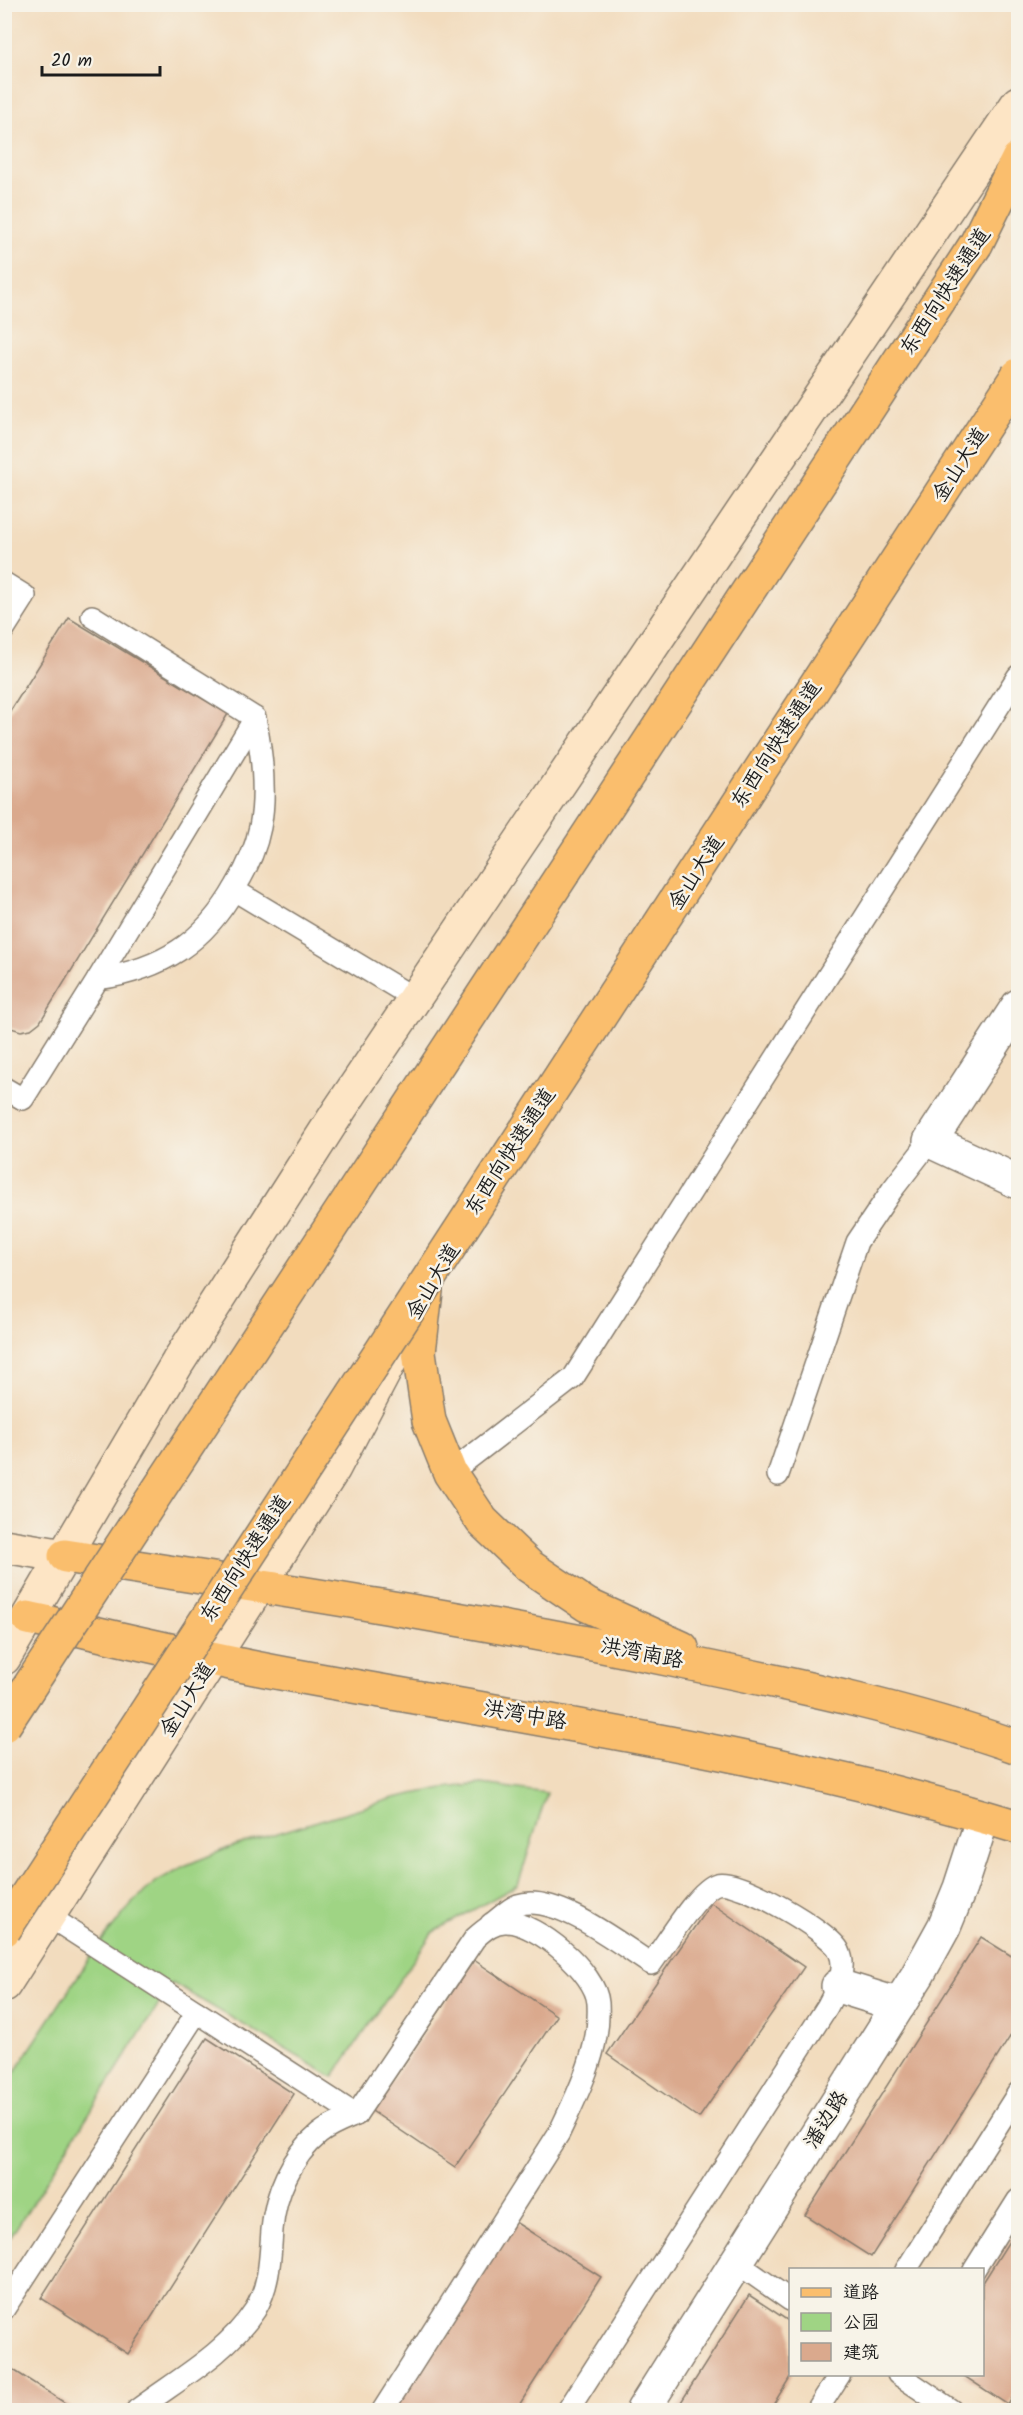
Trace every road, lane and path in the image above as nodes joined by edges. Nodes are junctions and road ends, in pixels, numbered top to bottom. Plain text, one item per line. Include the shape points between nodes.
1 (1018, 103) edge
2 (1018, 159) edge
3 (1018, 183) edge
4 (976, 244) junction
5 (1018, 376) edge
6 (4, 583) edge
7 (92, 616) dead end
8 (4, 629) edge
9 (1018, 676) edge
10 (255, 718) junction
11 (234, 890) junction
12 (98, 979) junction
13 (414, 998) junction
14 (1018, 1006) edge
15 (4, 1088) edge
16 (930, 1142) junction
17 (1018, 1182) edge
18 (426, 1291) junction
19 (450, 1473) junction
20 (778, 1475) dead end
21 (4, 1546) edge
22 (65, 1556) junction
23 (260, 1587) junction
24 (16, 1616) edge
25 (4, 1658) edge
26 (214, 1660) junction
27 (735, 1673) junction
28 (4, 1725) edge
29 (1018, 1747) edge
30 (983, 1816) junction
31 (1018, 1827) edge
32 (50, 1917) junction
33 (489, 1926) junction
34 (4, 1929) edge
35 (4, 1985) edge
36 (838, 1986) junction
37 (899, 2005) junction
38 (197, 2012) junction
39 (1018, 2093) edge
40 (356, 2115) junction
41 (1018, 2200) edge
42 (737, 2263) junction
43 (907, 2268) edge
44 (975, 2268) edge
45 (789, 2299) edge
46 (4, 2309) edge
47 (839, 2376) edge
48 (904, 2376) edge
49 (136, 2410) edge
50 (383, 2410) edge
51 (568, 2410) edge
52 (643, 2410) edge
53 (817, 2410) edge
54 (951, 2410) edge

1 - 13 main road
2 - 4 main road
3 - 4 main road, 东西向快速通道
4 - 28 main road, 东西向快速通道, bridge
5 - 18 main road, 金山大道
5 - 34 main road, 东西向快速通道, bridge
6 - 8 lane via 25,596
7 - 10 lane
9 - 19 lane via 573,1378
10 - 11 lane via 262,768 260,826 253,852
10 - 12 lane
11 - 12 lane via 198,938 174,955 150,967
11 - 13 lane
12 - 15 lane via 23,1099
13 - 22 main road via 178,1362
14 - 16 street
16 - 17 street
16 - 20 lane via 856,1242
18 - 19 main road via 419,1352 429,1421
18 - 23 main road, 金山大道 via 334,1468
19 - 27 main road via 482,1521 529,1566 587,1605
21 - 22 main road
22 - 23 main road, 洪湾南路
22 - 24 main road
23 - 26 main road, 金山大道
23 - 27 main road, 洪湾南路 via 585,1642
24 - 25 main road
24 - 26 main road, 洪湾中路
26 - 30 main road, 洪湾中路 via 715,1752 907,1794
26 - 32 main road, 金山大道
27 - 29 main road, 洪湾南路 via 866,1701
30 - 31 main road, 洪湾中路
30 - 37 street, 潘边路 via 944,1927
32 - 35 main road, 金山大道
32 - 38 lane
33 - 36 lane via 518,1905 543,1904 573,1914 651,1964 702,1892 718,1883 735,1885 824,1935 839,1950 843,1968
33 - 40 lane via 475,1938
33 - 50 lane via 505,1921 522,1924 578,1966 598,2001 594,2046 574,2103 544,2159
36 - 37 street
36 - 51 lane
37 - 42 street, 潘边路
38 - 40 lane
38 - 46 lane
39 - 43 lane
40 - 49 lane via 320,2133 302,2151 287,2175 274,2217 269,2274 254,2310 218,2349
41 - 44 lane
42 - 45 lane
42 - 52 street, 潘边路
47 - 53 lane
48 - 54 lane

